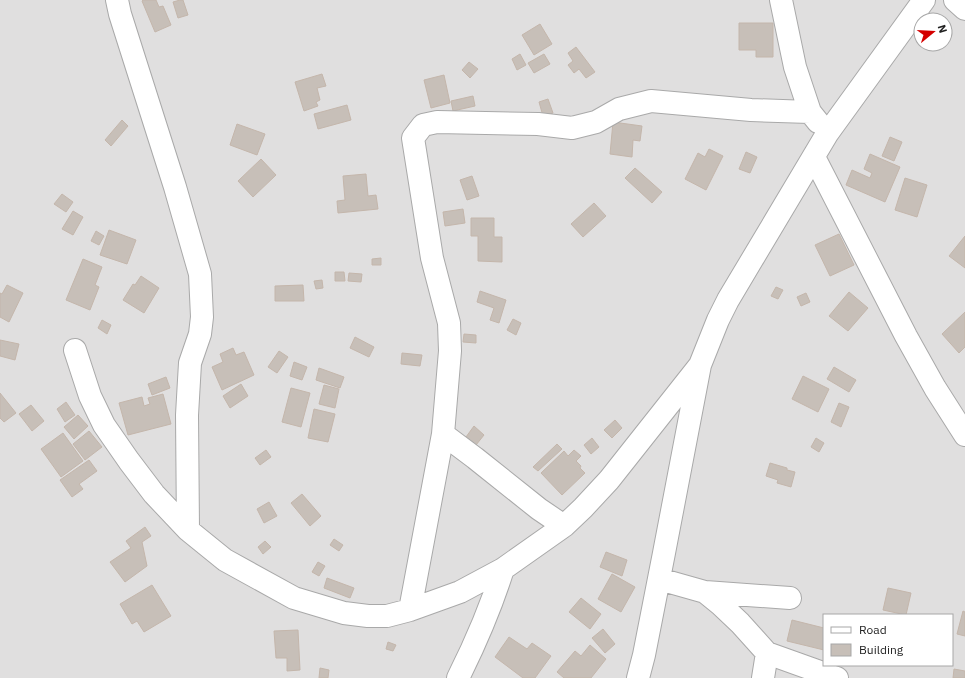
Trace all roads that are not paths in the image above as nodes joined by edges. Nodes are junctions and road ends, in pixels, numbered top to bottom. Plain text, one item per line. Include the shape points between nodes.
1 (117, 0) edge
2 (781, 0) edge
3 (924, 0) edge
4 (955, 0) edge
5 (965, 9) edge
6 (810, 112) junction
7 (827, 134) junction
8 (814, 157) junction
9 (75, 350) dead end
10 (700, 365) junction
11 (443, 434) junction
12 (965, 435) edge
13 (564, 526) junction
14 (188, 530) junction
15 (503, 569) junction
16 (659, 579) junction
17 (705, 592) junction
18 (790, 598) dead end
19 (410, 610) junction
20 (767, 653) junction
21 (458, 678) edge
22 (638, 678) edge
23 (763, 678) edge
24 (837, 678) edge

1 - 14 street via 200,274 202,317 200,334 190,363 187,416
2 - 6 street via 795,67
3 - 7 street
4 - 5 street
6 - 7 street
6 - 11 street via 751,110 651,101 619,108 596,122 572,128 538,124 437,122 423,125 413,138 432,258 449,323 450,351
7 - 8 street
8 - 10 street via 728,300
8 - 12 street via 906,336
9 - 14 street via 90,396 104,425 154,494
10 - 13 street via 610,480
10 - 16 street
11 - 13 street via 539,510
11 - 19 street
13 - 15 street
14 - 19 street via 226,560 294,598 344,613 368,616 387,616
15 - 19 street via 460,592
15 - 21 street via 483,626
16 - 17 street
16 - 22 street
17 - 18 street
17 - 20 street via 740,623
20 - 23 street
20 - 24 street

